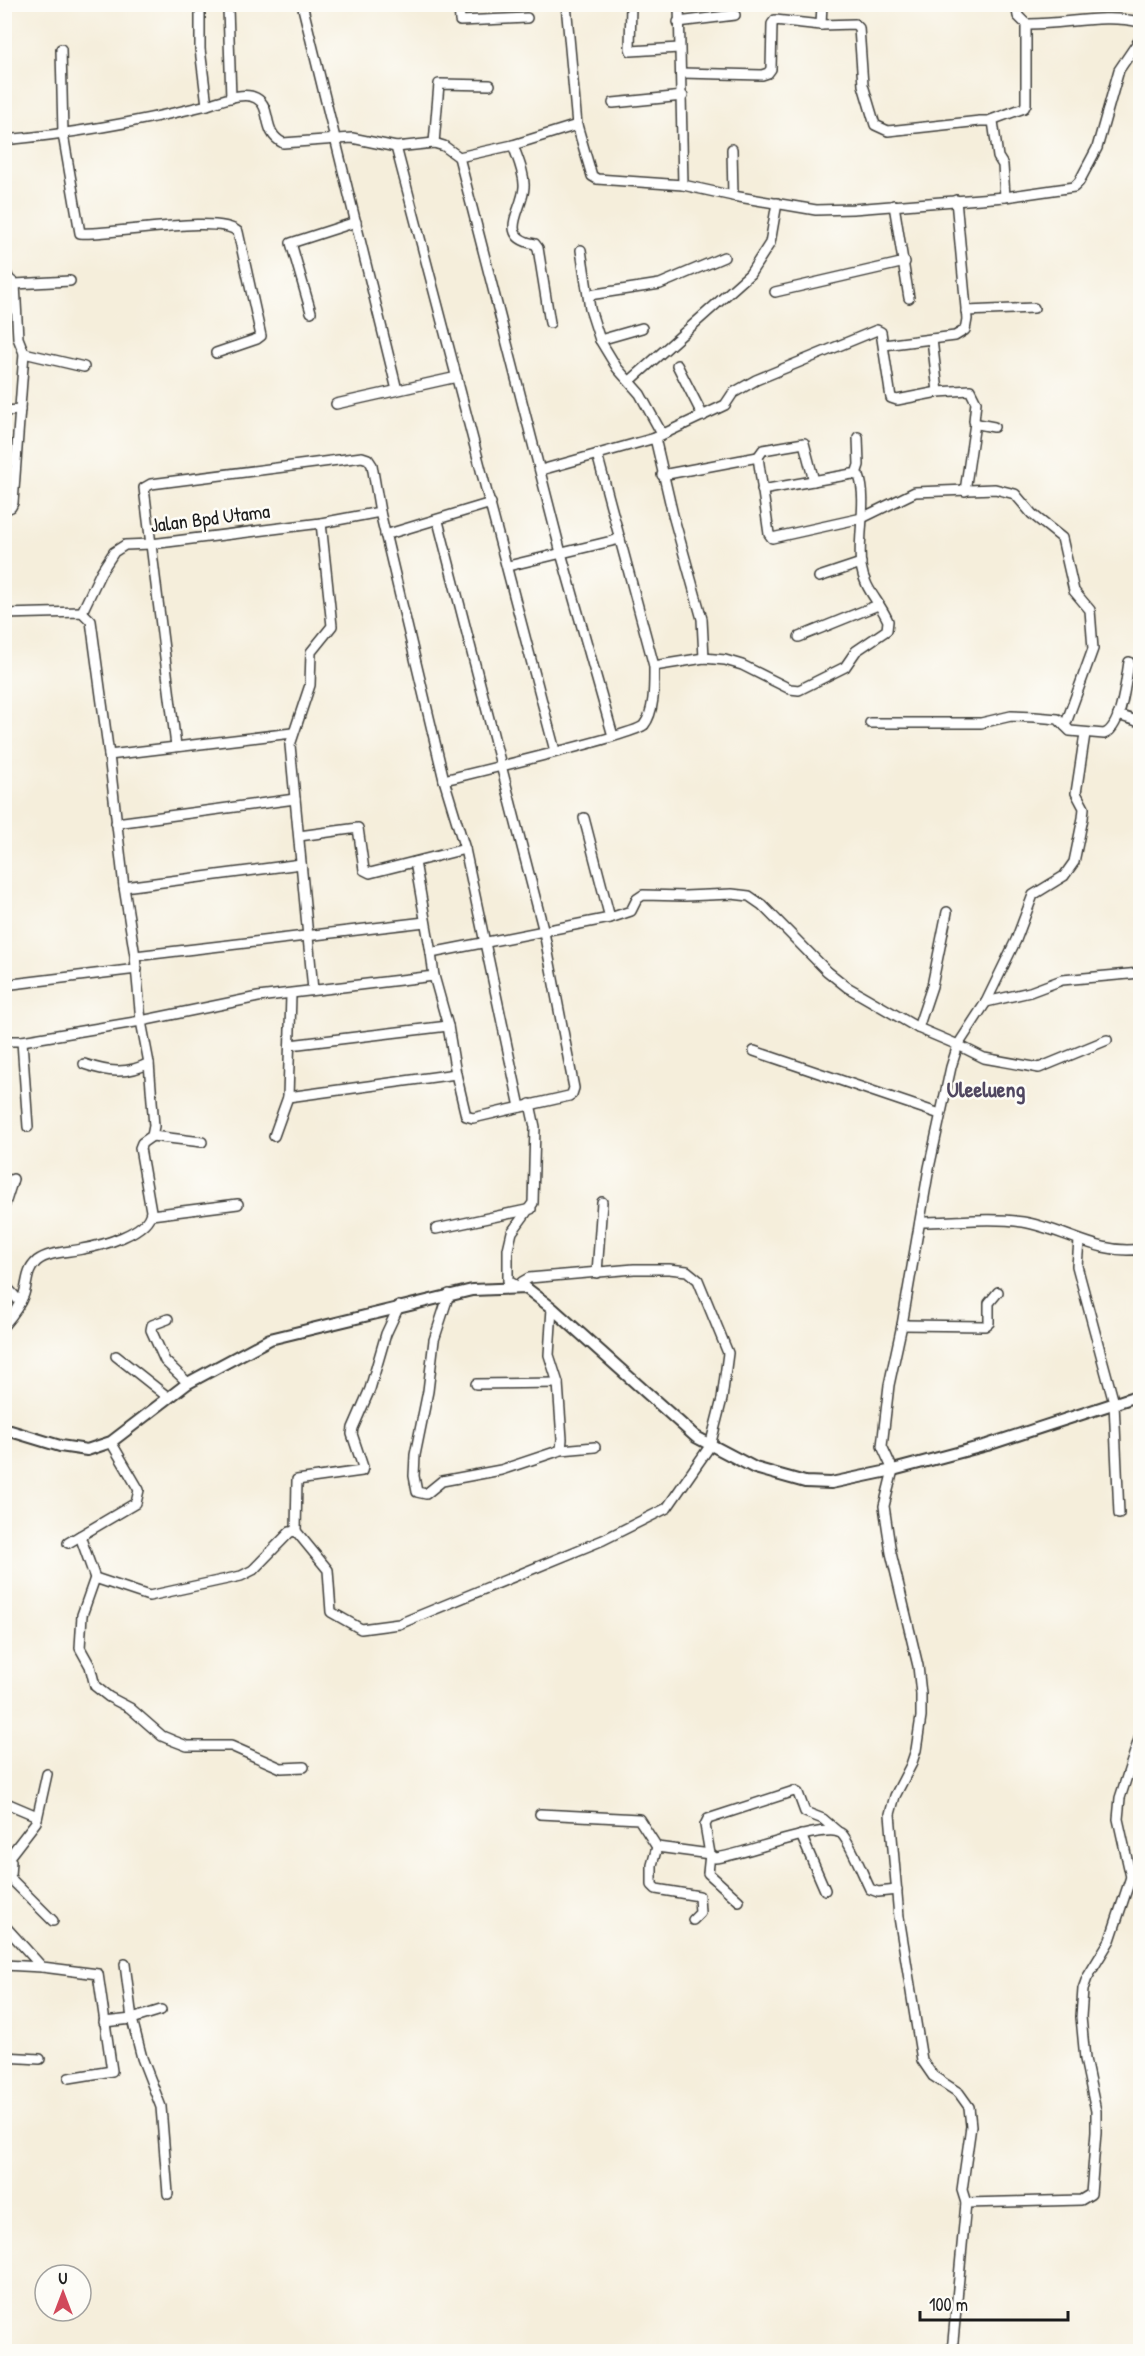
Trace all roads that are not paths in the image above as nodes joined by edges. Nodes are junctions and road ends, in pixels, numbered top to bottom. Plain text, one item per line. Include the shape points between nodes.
1 (200, 4) edge
2 (302, 4) edge
3 (459, 4) edge
4 (566, 4) edge
5 (631, 4) edge
6 (679, 4) edge
7 (822, 4) edge
8 (1016, 4) edge
9 (228, 8) dead end
10 (735, 15) dead end
11 (527, 18) dead end
12 (678, 22) junction
13 (1140, 22) edge
14 (1026, 24) junction
15 (821, 25) junction
16 (1140, 39) edge
17 (679, 48) junction
18 (61, 50) dead end
19 (681, 73) junction
20 (490, 85) dead end
21 (683, 96) junction
22 (231, 98) junction
23 (613, 103) dead end
24 (207, 105) junction
25 (991, 120) junction
26 (577, 125) junction
27 (63, 134) junction
28 (335, 139) junction
29 (4, 140) edge
30 (434, 143) junction
31 (513, 145) junction
32 (396, 147) junction
33 (732, 148) dead end
34 (459, 157) junction
35 (683, 185) junction
36 (733, 196) junction
37 (1005, 197) junction
38 (956, 200) junction
39 (777, 203) junction
40 (894, 205) junction
41 (356, 222) junction
42 (581, 250) dead end
43 (724, 257) dead end
44 (905, 262) junction
45 (4, 269) edge
46 (70, 281) dead end
47 (15, 284) junction
48 (775, 292) dead end
49 (589, 295) junction
50 (909, 298) dead end
51 (1034, 308) dead end
52 (966, 311) junction
53 (311, 312) dead end
54 (550, 323) dead end
55 (642, 328) dead end
56 (932, 339) junction
57 (600, 340) junction
58 (884, 345) junction
59 (216, 352) dead end
60 (24, 353) junction
61 (677, 366) dead end
62 (84, 367) dead end
63 (457, 377) junction
64 (630, 381) junction
65 (397, 390) junction
66 (938, 392) junction
67 (336, 404) dead end
68 (20, 410) junction
69 (4, 411) edge
70 (704, 416) junction
71 (975, 423) junction
72 (994, 427) dead end
73 (659, 436) junction
74 (858, 437) dead end
75 (597, 454) junction
76 (758, 457) junction
77 (541, 470) junction
78 (856, 474) junction
79 (662, 476) junction
80 (814, 481) junction
81 (762, 490) junction
82 (965, 491) junction
83 (492, 503) junction
84 (4, 510) edge
85 (380, 512) junction
86 (862, 518) junction
87 (438, 521) junction
88 (321, 523) junction
89 (385, 535) junction
90 (620, 540) junction
91 (150, 544) junction
92 (561, 553) junction
93 (861, 563) junction
94 (508, 566) junction
95 (819, 577) dead end
96 (878, 605) junction
97 (82, 612) junction
98 (4, 614) edge
99 (799, 637) dead end
100 (704, 658) junction
101 (1129, 662) dead end
102 (654, 666) junction
103 (1118, 715) junction
104 (1140, 722) edge
105 (870, 723) dead end
106 (1065, 726) junction
107 (292, 733) junction
108 (1085, 734) junction
109 (613, 736) junction
110 (176, 746) junction
111 (555, 751) junction
112 (110, 755) junction
113 (501, 766) junction
114 (444, 780) junction
115 (295, 798) junction
116 (584, 818) dead end
117 (116, 823) junction
118 (299, 836) junction
119 (465, 849) junction
120 (415, 862) junction
121 (301, 864) junction
122 (124, 887) junction
123 (947, 912) dead end
124 (610, 918) junction
125 (425, 922) junction
126 (544, 932) junction
127 (308, 934) junction
128 (487, 944) junction
129 (431, 953) junction
130 (135, 956) junction
131 (136, 969) junction
132 (1140, 974) edge
133 (434, 976) junction
134 (4, 985) edge
135 (313, 990) junction
136 (291, 995) junction
137 (986, 1002) junction
138 (141, 1021) junction
139 (448, 1026) junction
140 (918, 1028) junction
141 (1107, 1040) dead end
142 (4, 1041) edge
143 (22, 1041) junction
144 (290, 1045) junction
145 (958, 1046) junction
146 (754, 1052) dead end
147 (149, 1063) junction
148 (84, 1064) dead end
149 (456, 1074) junction
150 (288, 1097) junction
151 (525, 1105) junction
152 (940, 1114) junction
153 (28, 1127) dead end
154 (153, 1136) junction
155 (274, 1136) dead end
156 (202, 1142) dead end
157 (13, 1179) dead end
158 (602, 1202) dead end
159 (238, 1204) dead end
160 (4, 1207) edge
161 (531, 1209) junction
162 (151, 1215) junction
163 (920, 1222) junction
164 (436, 1229) dead end
165 (1078, 1240) junction
166 (1140, 1249) edge
167 (597, 1273) junction
168 (4, 1284) edge
169 (523, 1288) junction
170 (998, 1292) dead end
171 (449, 1294) junction
172 (20, 1303) junction
173 (399, 1306) junction
174 (552, 1308) junction
175 (168, 1319) dead end
176 (7, 1322) edge
177 (902, 1325) junction
178 (116, 1356) dead end
179 (188, 1383) junction
180 (558, 1383) junction
181 (476, 1384) dead end
182 (1140, 1395) edge
183 (169, 1398) junction
184 (1114, 1403) junction
185 (4, 1430) edge
186 (111, 1442) junction
187 (710, 1446) junction
188 (595, 1447) dead end
189 (561, 1450) junction
190 (892, 1470) junction
191 (1119, 1514) dead end
192 (296, 1531) junction
193 (80, 1536) junction
194 (68, 1543) dead end
195 (95, 1578) junction
196 (1140, 1736) edge
197 (304, 1767) dead end
198 (47, 1774) dead end
199 (4, 1802) edge
200 (540, 1814) dead end
201 (37, 1819) junction
202 (838, 1832) junction
203 (801, 1835) junction
204 (657, 1847) junction
205 (710, 1854) junction
206 (7, 1856) edge
207 (1127, 1860) junction
208 (1140, 1869) edge
209 (1131, 1877) junction
210 (825, 1890) dead end
211 (897, 1890) junction
212 (739, 1901) dead end
213 (693, 1920) dead end
214 (53, 1921) dead end
215 (4, 1925) edge
216 (125, 1964) dead end
217 (4, 1965) edge
218 (42, 1967) junction
219 (161, 2010) dead end
220 (132, 2019) junction
221 (104, 2022) junction
222 (4, 2057) edge
223 (40, 2059) dead end
224 (69, 2078) dead end
225 (168, 2194) dead end
226 (966, 2204) junction
227 (952, 2352) edge

1 - 24 street via 200,49
2 - 28 street
3 - 11 street via 460,21
4 - 26 street
5 - 17 street via 631,51
6 - 12 street
7 - 15 street
8 - 14 street via 1017,16
9 - 22 street
10 - 12 street
12 - 17 street
13 - 14 street via 1101,17 1062,24
14 - 25 street via 1025,107
15 - 19 street via 773,22 771,69 766,75
15 - 25 street via 859,26 863,85 878,128 907,130
16 - 37 street via 1116,78 1097,148 1077,185
17 - 19 street
18 - 27 street
19 - 21 street
20 - 30 street via 440,84
21 - 23 street
21 - 35 street
22 - 24 street
22 - 28 street via 249,96 260,101 272,134 282,143
24 - 27 street
25 - 37 street via 1003,165
26 - 31 street
26 - 35 street via 594,177
27 - 29 street
27 - 59 street via 80,233 183,226 229,227 238,232 261,336
28 - 32 street via 352,138
28 - 41 street
30 - 32 street
30 - 34 street
31 - 34 street
31 - 54 street via 525,184 514,219 517,236 538,248
32 - 63 street
33 - 36 street
34 - 77 street
35 - 36 street
36 - 39 street
37 - 38 street
38 - 40 street
38 - 52 street
39 - 40 street via 816,210
39 - 64 street via 770,243 750,274
40 - 44 street
41 - 53 street via 291,243
41 - 65 street
42 - 49 street
43 - 49 street via 660,284
44 - 48 street
44 - 50 street
45 - 47 street
46 - 47 street
47 - 60 street via 18,338
49 - 57 street
51 - 52 street
52 - 56 street via 963,333
55 - 57 street
56 - 58 street
56 - 66 street
57 - 64 street
58 - 66 street via 891,398
58 - 70 street via 877,330 756,380
60 - 62 street
60 - 68 street
61 - 70 street
63 - 65 street
63 - 83 street
64 - 73 street
65 - 67 street
66 - 71 street via 970,390 976,402
68 - 69 street
68 - 84 street via 13,503
70 - 73 street
71 - 72 street
71 - 82 street
73 - 75 street
73 - 79 street
74 - 78 street
75 - 77 street
75 - 90 street
76 - 79 street
76 - 80 street via 763,450 804,443
76 - 81 street
77 - 92 street
78 - 80 street
78 - 86 street via 861,479
79 - 100 street via 702,619
80 - 81 street
81 - 86 street via 772,538
82 - 86 street via 915,492
82 - 106 street via 994,489 1015,494 1062,538 1074,591 1090,610 1093,649
83 - 87 street
83 - 94 street
85 - 88 street, Jalan Bpd Utama
85 - 89 street
85 - 91 street via 372,465 362,457 151,484 143,492
86 - 93 street
87 - 89 street
87 - 113 street
88 - 91 street, Jalan Bpd Utama
88 - 107 street via 332,626 311,652 310,685
89 - 114 street
90 - 92 street
90 - 102 street
91 - 97 street, Jalan Bpd Utama via 125,545 114,552
91 - 110 street
92 - 94 street
92 - 109 street
93 - 95 street
93 - 96 street via 866,586
94 - 111 street
96 - 99 street
96 - 100 street via 888,621 887,630 856,651 845,667 799,690 742,665
97 - 98 street
97 - 112 street via 91,621
100 - 102 street
101 - 103 street
102 - 109 street via 653,695 646,722 642,728
103 - 104 street
103 - 108 street via 1109,733
105 - 106 street via 981,723 1011,716 1055,718
106 - 108 street
107 - 110 street
107 - 115 street
108 - 137 street via 1076,793 1084,808 1074,862 1064,876 1033,895
109 - 111 street
110 - 112 street
111 - 113 street
112 - 117 street
113 - 114 street
113 - 126 street
114 - 119 street
115 - 117 street
115 - 118 street
116 - 124 street
117 - 122 street
118 - 120 street via 356,827 366,872
118 - 121 street
119 - 120 street
119 - 128 street
120 - 125 street
121 - 122 street
121 - 127 street
122 - 130 street
123 - 140 street via 935,975
124 - 126 street
124 - 140 street via 631,911 643,895 749,897 762,905 837,980
125 - 127 street
125 - 129 street
126 - 128 street
126 - 151 street via 574,1091 569,1096
127 - 130 street
127 - 135 street
128 - 129 street
128 - 151 street
129 - 133 street
130 - 131 street
131 - 134 street
131 - 138 street
132 - 137 street via 1062,980
133 - 135 street
133 - 139 street
135 - 136 street
136 - 138 street via 258,997
136 - 144 street
137 - 145 street
138 - 143 street
138 - 147 street
139 - 144 street
139 - 149 street
140 - 145 street
141 - 145 street via 1039,1068 984,1058
142 - 143 street
143 - 153 street
144 - 150 street
145 - 152 street
146 - 152 street
147 - 148 street via 120,1072
147 - 154 street
149 - 150 street
149 - 151 street via 468,1118
150 - 155 street
151 - 161 street via 535,1127
152 - 163 street
154 - 156 street
154 - 162 street via 140,1148
157 - 160 street
158 - 167 street
159 - 162 street
161 - 164 street
161 - 169 street via 516,1225 508,1249 508,1281
162 - 172 street via 130,1234 40,1259 28,1271
163 - 165 street via 1024,1222
163 - 177 street
165 - 166 street
165 - 184 street via 1077,1266
167 - 169 street via 529,1278 522,1282
167 - 187 street via 669,1269 687,1271 698,1280 728,1353 722,1400
168 - 172 street
169 - 171 street
169 - 174 street
170 - 177 street via 989,1303 989,1323 985,1326
171 - 173 street
171 - 189 street via 434,1340 415,1455 416,1491 425,1494 442,1481 501,1470
172 - 176 street
173 - 179 street via 270,1339
173 - 192 street via 353,1428 362,1471 297,1480
174 - 180 street via 549,1355
174 - 187 street via 687,1431
175 - 179 street via 152,1325 151,1330 165,1361
177 - 190 street via 882,1446
178 - 183 street
179 - 183 street
180 - 181 street
180 - 189 street
182 - 184 street
183 - 186 street
184 - 190 street via 987,1445
184 - 191 street
185 - 186 street via 73,1449 87,1450
186 - 193 street via 133,1476 139,1497 136,1503
187 - 190 street via 755,1468 805,1482 831,1483
187 - 192 street via 668,1508 603,1540 399,1624 361,1629 331,1612 328,1570
188 - 189 street
190 - 211 street via 884,1506 921,1694 916,1750 890,1810
192 - 195 street via 290,1532 254,1570 231,1580 149,1596
193 - 194 street
193 - 195 street
195 - 197 street via 82,1615 80,1648 95,1686 174,1741 187,1746 231,1746 281,1768
196 - 207 street via 1120,1798 1119,1828
198 - 201 street
199 - 201 street via 36,1815
200 - 204 street via 639,1819
201 - 206 street
202 - 203 street
202 - 205 street via 824,1819 805,1812 794,1791 708,1819 705,1825
202 - 211 street via 870,1888 878,1892
203 - 205 street via 723,1857
203 - 210 street
204 - 205 street
204 - 213 street via 652,1885 699,1896 700,1913
205 - 212 street via 710,1875
206 - 214 street via 13,1881
207 - 208 street
207 - 209 street
208 - 209 street
209 - 226 street via 1110,1940 1083,1989 1085,2059 1095,2105 1091,2194 1081,2200
211 - 226 street via 922,2060 933,2076 959,2093 969,2107 971,2126 962,2190
215 - 218 street
216 - 220 street
217 - 218 street
218 - 221 street via 97,1973
219 - 220 street
220 - 221 street
220 - 225 street via 161,2107
221 - 224 street via 112,2072
222 - 223 street
226 - 227 street

